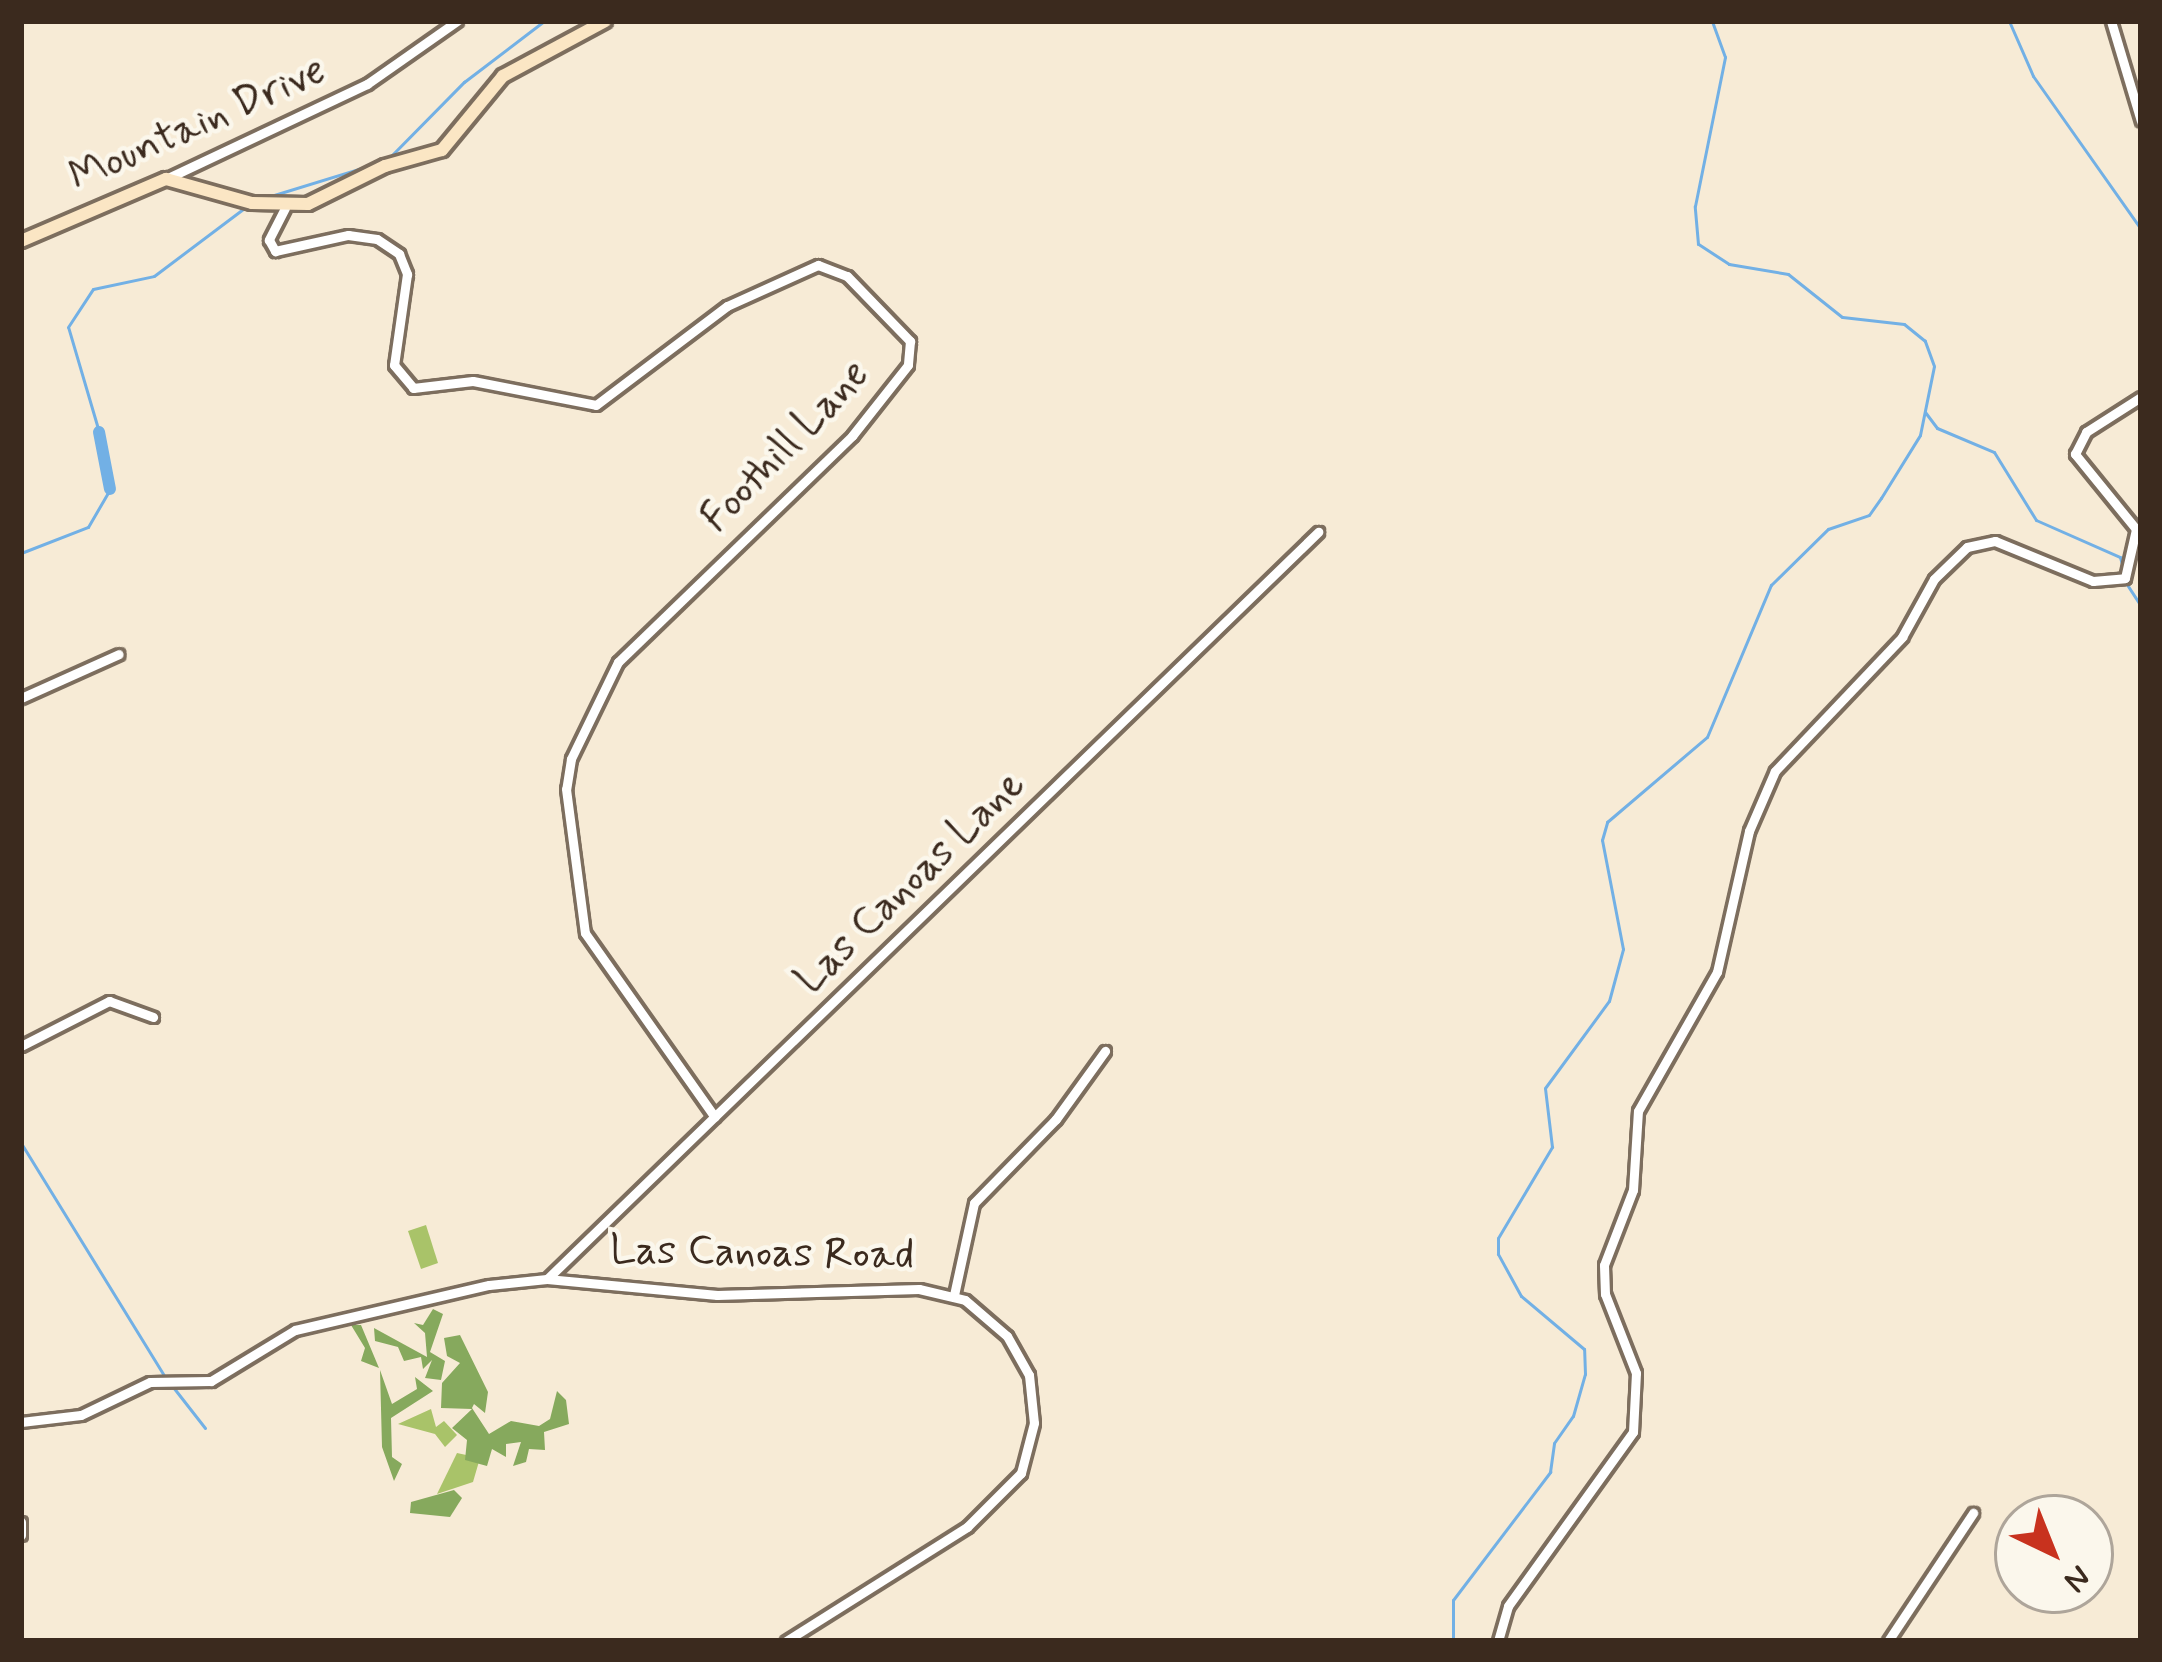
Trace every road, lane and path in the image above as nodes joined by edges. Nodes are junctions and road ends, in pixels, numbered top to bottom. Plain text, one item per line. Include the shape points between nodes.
1 (457, 21) edge
2 (605, 21) edge
3 (2111, 21) edge
4 (2141, 121) edge
5 (166, 179) junction
6 (284, 208) junction
7 (21, 241) edge
8 (2141, 397) edge
9 (1318, 532) dead end
10 (119, 654) dead end
11 (21, 698) edge
12 (153, 1017) dead end
13 (21, 1046) edge
14 (1105, 1051) dead end
15 (716, 1117) junction
16 (547, 1279) junction
17 (954, 1295) junction
18 (21, 1422) edge
19 (1973, 1513) dead end
20 (21, 1522) edge
21 (21, 1535) edge
22 (786, 1641) edge
23 (1498, 1641) edge
24 (1888, 1641) edge

1 - 5 street, Mountain Drive via 367,85
2 - 6 main road via 503,76 431,156
3 - 4 street
5 - 6 main road
5 - 7 main road, Mountain Drive
6 - 15 street, Foothill Lane via 271,249 363,236 404,260 394,365 413,388 473,382 596,404 727,306 818,265 847,276 910,341 908,365 852,436 618,662 571,759 566,789 586,934
8 - 23 street via 2086,432 2075,454 2136,530 2132,561 2118,584 1995,541 1967,547 1934,579 1902,637 1775,771 1749,831 1717,972 1638,1111 1633,1190 1604,1265 1605,1294 1636,1373 1633,1432 1508,1606
9 - 15 street, Las Canoas Lane
10 - 11 street
12 - 13 street via 109,1001
14 - 17 street via 1055,1119 981,1193
15 - 16 street, Las Canoas Lane
16 - 17 street, Las Canoas Road via 660,1293 920,1288
16 - 18 street, Las Canoas Road via 335,1319 278,1338 211,1381 150,1382 81,1415
17 - 22 street, Las Canoas Road via 986,1314 1025,1363 1034,1423 1021,1472 967,1527
19 - 24 street
20 - 21 street

